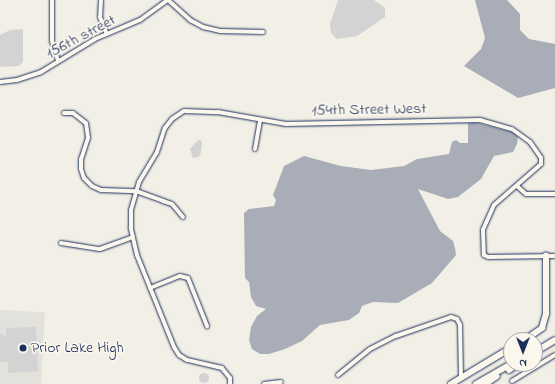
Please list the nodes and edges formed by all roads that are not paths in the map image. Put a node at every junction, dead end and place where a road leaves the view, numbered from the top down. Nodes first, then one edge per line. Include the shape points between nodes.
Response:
1 (52, 0) edge
2 (101, 0) edge
3 (168, 0) edge
4 (264, 32) dead end
5 (107, 34) junction
6 (58, 61) junction
7 (0, 82) edge
8 (64, 113) dead end
9 (260, 120) junction
10 (255, 149) dead end
11 (517, 186) junction
12 (136, 192) junction
13 (555, 194) edge
14 (183, 217) dead end
15 (133, 237) junction
16 (61, 243) dead end
17 (546, 256) junction
18 (555, 256) edge
19 (150, 288) junction
20 (206, 326) dead end
21 (536, 332) edge
22 (555, 340) edge
23 (543, 348) edge
24 (503, 353) edge
25 (555, 356) edge
26 (503, 369) edge
27 (505, 372) edge
28 (338, 375) dead end
29 (461, 378) junction
30 (512, 381) dead end
31 (281, 382) dead end
32 (230, 384) edge
33 (264, 384) edge
34 (451, 384) edge
35 (476, 384) edge
36 (485, 384) edge

1 - 6 street via 52,41
2 - 5 street via 100,17
3 - 4 street via 190,20 203,27 220,31
3 - 5 street, 156th street via 140,20
5 - 6 street, 156th street
6 - 7 street, 156th street via 40,72 17,80
8 - 12 street via 73,113 86,123 88,138 81,159 84,178 101,190
9 - 10 street
9 - 11 street, 154th Street West via 286,124 480,120 521,134 541,158 538,169
9 - 12 street, 154th Street West via 218,112 184,111 172,119 165,128 161,144 145,170
11 - 13 street via 526,194
11 - 17 street via 494,205 488,216 484,254 488,257
12 - 14 street via 172,204
12 - 15 street via 131,210
15 - 16 street via 100,249
15 - 19 street
17 - 18 street
17 - 21 street via 546,314 542,328
19 - 20 street via 180,276 188,278
19 - 32 street via 179,355 194,363 222,368 230,378
22 - 23 main road
24 - 29 street
25 - 30 street
26 - 35 main road
27 - 36 main road
28 - 29 street via 370,349 396,336 444,319 457,319 460,326
29 - 34 street
31 - 33 street

